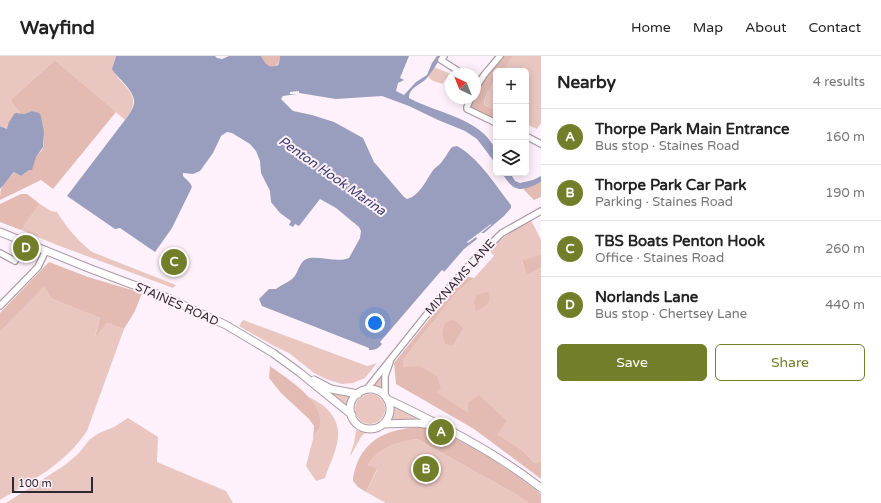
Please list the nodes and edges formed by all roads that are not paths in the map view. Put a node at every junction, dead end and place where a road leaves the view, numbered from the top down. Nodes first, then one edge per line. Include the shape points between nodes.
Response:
1 (444, 56) edge
2 (500, 56) edge
3 (453, 68) edge
4 (481, 77) edge
5 (469, 104) edge
6 (493, 121) edge
7 (529, 138) edge
8 (541, 144) edge
9 (541, 211) edge
10 (0, 232) edge
11 (46, 250) junction
12 (0, 254) edge
13 (15, 261) dead end
14 (0, 306) edge
15 (392, 358) junction
16 (300, 372) junction
17 (366, 390) junction
18 (358, 394) junction
19 (386, 397) junction
20 (352, 415) junction
21 (383, 424) junction
22 (450, 430) junction
23 (541, 488) edge

1 - 3 street via 440,60
2 - 4 street
5 - 6 street via 467,108
7 - 8 street
9 - 15 street, MIXNAMS LANE via 502,233 477,256
10 - 11 main road, STAINES ROAD
11 - 14 street via 38,267
11 - 16 main road, STAINES ROAD via 208,316 273,353
12 - 13 street
15 - 17 street, MIXNAMS LANE
15 - 19 street, MIXNAMS LANE via 385,376
16 - 18 main road, STAINES ROAD via 331,389
16 - 20 main road, STAINES ROAD
17 - 18 main road
17 - 19 main road via 376,390
18 - 20 main road via 351,404
19 - 21 main road via 389,415
19 - 22 main road
20 - 21 main road via 364,428
21 - 22 main road via 418,423
22 - 23 main road via 483,448

